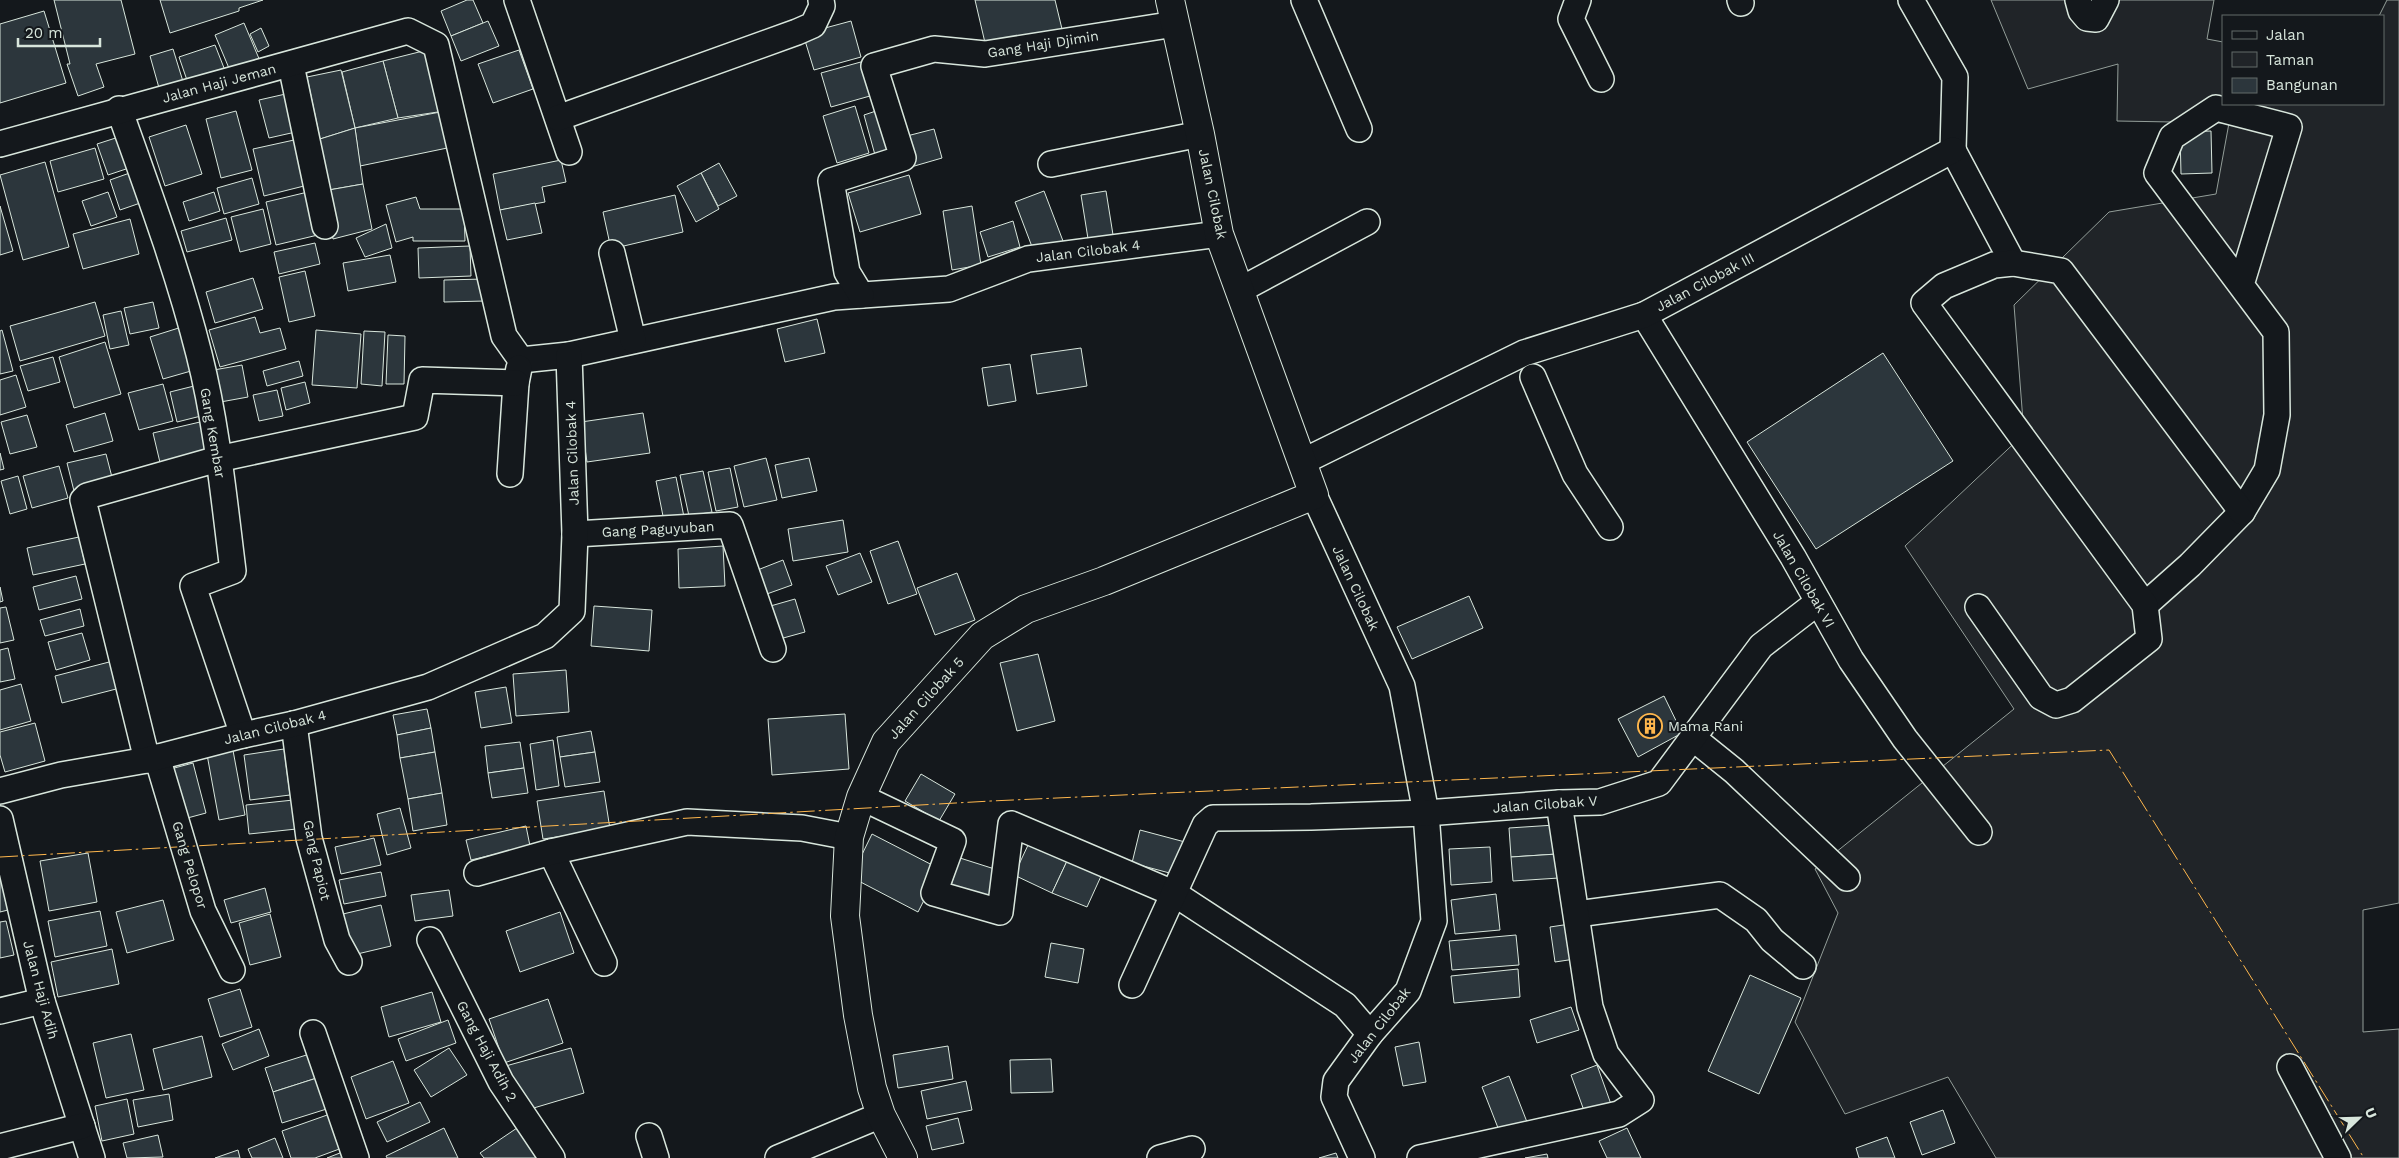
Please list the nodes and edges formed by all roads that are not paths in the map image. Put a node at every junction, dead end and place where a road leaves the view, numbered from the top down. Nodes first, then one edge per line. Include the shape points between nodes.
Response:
1 (518, 0) edge
2 (821, 0) edge
3 (1304, 0) edge
4 (1578, 0) edge
5 (1911, 0) edge
6 (2078, 0) edge
7 (2106, 0) edge
8 (1173, 12) edge
9 (291, 65) junction
10 (1601, 79) dead end
11 (119, 109) junction
12 (558, 118) junction
13 (1359, 129) dead end
14 (1200, 134) junction
15 (0, 144) edge
16 (1953, 150) junction
17 (569, 152) dead end
18 (1051, 164) dead end
19 (1367, 222) dead end
20 (325, 226) dead end
21 (1219, 234) junction
22 (612, 252) dead end
23 (2013, 263) junction
24 (2241, 285) junction
25 (1240, 290) junction
26 (861, 295) junction
27 (1644, 315) junction
28 (633, 340) junction
29 (569, 355) junction
30 (1528, 364) junction
31 (518, 372) junction
32 (218, 459) junction
33 (1302, 462) junction
34 (510, 474) dead end
35 (1314, 495) junction
36 (2242, 512) junction
37 (1610, 527) dead end
38 (575, 534) junction
39 (1818, 602) junction
40 (2145, 605) junction
41 (1978, 607) dead end
42 (773, 649) dead end
43 (294, 724) junction
44 (243, 735) junction
45 (1693, 738) junction
46 (152, 758) junction
47 (0, 791) edge
48 (861, 797) junction
49 (1559, 802) junction
50 (1426, 813) junction
51 (0, 819) edge
52 (1979, 832) dead end
53 (849, 837) junction
54 (551, 852) junction
55 (1836, 868) dead end
56 (477, 873) dead end
57 (1175, 894) junction
58 (1577, 914) junction
59 (430, 940) dead end
60 (349, 962) dead end
61 (604, 963) dead end
62 (1803, 966) dead end
63 (232, 970) dead end
64 (1132, 985) dead end
65 (42, 1001) junction
66 (0, 1011) edge
67 (314, 1033) dead end
68 (1370, 1034) junction
69 (2290, 1067) dead end
70 (882, 1115) junction
71 (82, 1126) junction
72 (0, 1147) edge
73 (1192, 1149) dead end
74 (92, 1158) edge
75 (356, 1158) edge
76 (552, 1158) edge
77 (778, 1158) edge
78 (903, 1158) edge
79 (1160, 1158) edge
80 (1362, 1158) edge
81 (1420, 1158) edge
82 (2338, 1158) edge

1 - 12 street
2 - 12 street via 822,6 813,25
3 - 13 street
4 - 10 street via 1571,19
5 - 16 street via 1956,77
6 - 7 street via 2087,18 2096,19
8 - 14 street, Jalan Cilobak
8 - 26 street, Gang Haji Djimin via 986,54 934,49 874,66 903,158 831,181 847,272
9 - 11 street, Jalan Haji Jeman
9 - 20 street
9 - 31 street, Jalan Haji Jeman via 408,31 436,45 504,336
11 - 15 street, Jalan Haji Jeman
11 - 32 street, Gang Kembar via 159,220 200,355
12 - 17 street
14 - 18 street
14 - 21 street, Jalan Cilobak
16 - 23 street
16 - 27 street, Jalan Cilobak III
19 - 25 street
21 - 25 street, Jalan Cilobak
21 - 26 street, Jalan Cilobak 4 via 1028,258 948,289
22 - 28 street
23 - 36 street via 2061,271
23 - 40 street via 1994,265 1944,286 1924,303
24 - 24 street via 2157,172 2172,137 2216,108 2289,128
24 - 36 street via 2276,332 2277,415 2267,470
25 - 33 street, Jalan Cilobak
26 - 28 street, Jalan Cilobak 4 via 834,297
27 - 30 street, Jalan Cilobak III
27 - 39 street, Jalan Cilobak VI
28 - 29 street, Jalan Cilobak 4
29 - 31 street
29 - 38 street, Jalan Cilobak 4
30 - 33 street, Jalan Cilobak III
30 - 37 street via 1572,467
31 - 32 street via 422,380 415,417
31 - 34 street
32 - 44 street, Gang Kembar via 233,571 194,586
32 - 46 street, Gang Pelopor via 87,496 83,500
33 - 35 street, Jalan Cilobak
35 - 48 street, Jalan Cilobak 5 via 1104,581 1026,609 982,636 886,742
35 - 50 street, Jalan Cilobak via 1402,686
36 - 40 street
38 - 42 street, Gang Paguyuban via 730,525
38 - 43 street, Jalan Cilobak 4 via 572,611 545,636 428,687
39 - 45 street, Jalan Cilobak V via 1761,646
39 - 52 street, Jalan Cilobak VI via 1851,660 1925,764
40 - 41 street via 2150,638 2072,700 2056,705 2041,697
43 - 44 street, Jalan Cilobak 4
43 - 60 street, Gang Papiot via 309,838 337,940
44 - 46 street, Jalan Cilobak 4
45 - 49 street, Jalan Cilobak V via 1659,783 1600,802
45 - 55 street via 1734,771
46 - 47 street, Jalan Cilobak 4 via 61,775
46 - 63 street, Gang Pelopor via 203,911
48 - 53 street, Jalan Cilobak 5
48 - 57 street via 952,842 934,893 1000,912 1011,824
49 - 50 street, Jalan Cilobak V
49 - 58 street
50 - 57 street, Jalan Cilobak V via 1213,818 1205,825
50 - 68 street, Jalan Cilobak via 1434,921 1408,991
51 - 65 street, Jalan Haji Adih
53 - 54 street via 802,828 687,822
53 - 70 street, Jalan Cilobak 5 via 846,916 858,1015 872,1088
54 - 56 street
54 - 61 street
57 - 64 street, Jalan Cilobak V
57 - 68 street via 1345,1005
58 - 62 street via 1720,894
58 - 81 street via 1590,1007 1606,1054 1641,1100 1619,1114
59 - 76 street, Gang Haji Adih 2 via 501,1082
65 - 66 street
65 - 71 street, Jalan Haji Adih
67 - 75 street
68 - 80 street, Jalan Cilobak via 1336,1081 1334,1097
69 - 82 street
70 - 77 street
70 - 78 street, Jalan Cilobak 5
71 - 72 street
71 - 74 street, Jalan Haji Adih
73 - 79 street

